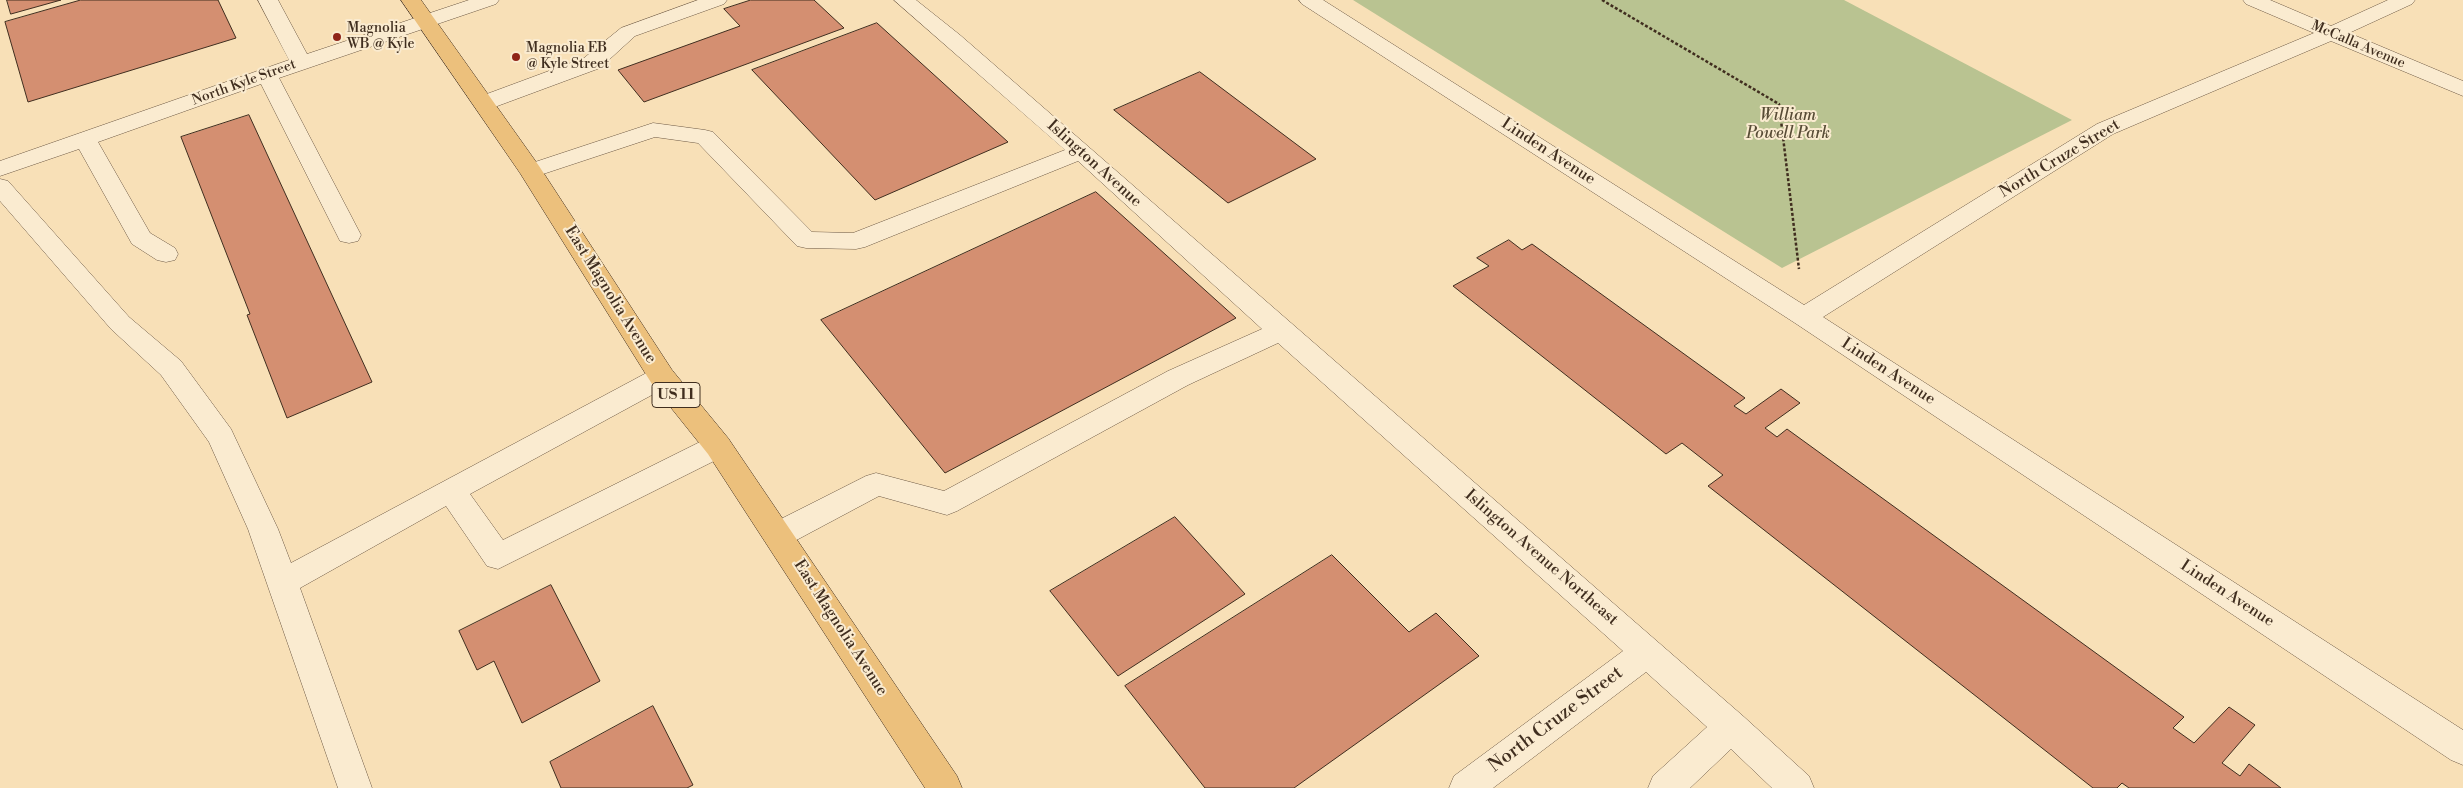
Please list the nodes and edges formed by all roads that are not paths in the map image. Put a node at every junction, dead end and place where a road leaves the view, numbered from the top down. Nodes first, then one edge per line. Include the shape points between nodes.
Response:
1 (268, 0) edge
2 (489, 0) edge
3 (717, 0) edge
4 (904, 0) edge
5 (1310, 0) edge
6 (2254, 0) edge
7 (2405, 0) edge
8 (418, 10) edge
9 (2332, 33) junction
10 (301, 63) junction
11 (267, 75) junction
12 (2463, 89) edge
13 (484, 103) junction
14 (85, 139) junction
15 (1081, 152) junction
16 (0, 168) edge
17 (531, 171) junction
18 (0, 186) edge
19 (349, 236) dead end
20 (166, 254) dead end
21 (1804, 317) junction
22 (1281, 331) junction
23 (662, 377) junction
24 (718, 446) junction
25 (451, 490) junction
26 (778, 535) junction
27 (282, 583) junction
28 (1647, 652) junction
29 (1730, 727) junction
30 (2463, 749) edge
31 (355, 788) edge
32 (945, 788) edge
33 (1466, 788) edge
34 (1665, 788) edge
35 (1797, 788) edge

1 - 10 street
2 - 8 street, North Kyle Street
3 - 13 street via 628,32 592,64
4 - 15 street, Islington Avenue
5 - 21 street, Linden Avenue
6 - 9 street, McCalla Avenue
7 - 9 street, North Cruze Street
8 - 10 street, North Kyle Street
8 - 13 main road, East Magnolia Avenue / US 11
9 - 12 street, McCalla Avenue
9 - 21 street, North Cruze Street via 2105,129
10 - 11 street, North Kyle Street
11 - 14 street, North Kyle Street
11 - 19 street
13 - 17 main road, East Magnolia Avenue / US 11
14 - 16 street, North Kyle Street
14 - 20 street via 141,238
15 - 17 street via 856,241 806,240 705,137 653,130
15 - 22 street, Islington Avenue
17 - 23 main road, East Magnolia Avenue / US 11
18 - 27 street via 120,323 171,368 221,437 263,529
21 - 30 street, Linden Avenue
22 - 26 street via 1178,378 946,503 876,484
22 - 28 street, Islington Avenue Northeast
23 - 24 main road, East Magnolia Avenue / US 11
23 - 25 street
24 - 25 street via 498,557
24 - 26 main road, East Magnolia Avenue / US 11
25 - 27 street
26 - 32 main road, East Magnolia Avenue / US 11
27 - 31 street
28 - 29 street, Islington Avenue Northeast
28 - 33 street, North Cruze Street
29 - 34 street
29 - 35 street, Islington Avenue Northeast

